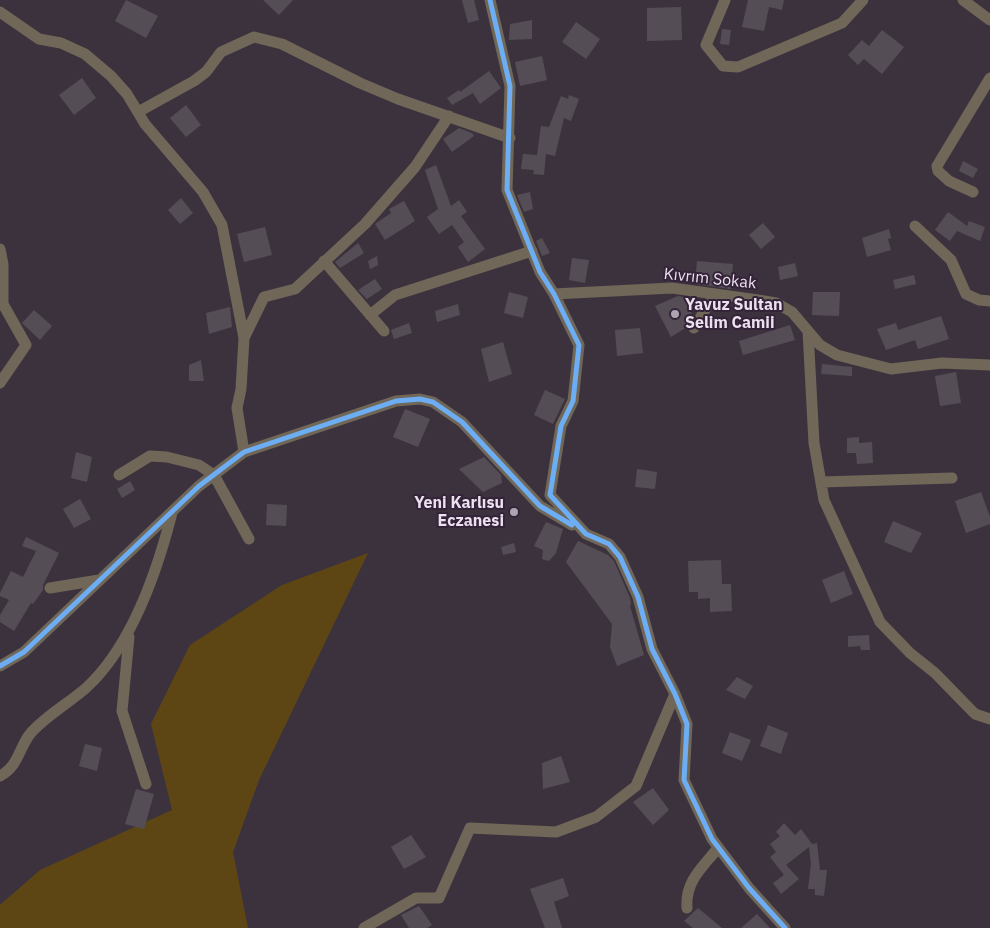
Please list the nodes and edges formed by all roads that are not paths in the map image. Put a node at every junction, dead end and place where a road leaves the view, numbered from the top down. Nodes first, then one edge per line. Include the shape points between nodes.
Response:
1 (490, 0) edge
2 (725, 0) edge
3 (863, 0) edge
4 (963, 0) edge
5 (0, 12) edge
6 (990, 20) edge
7 (990, 78) edge
8 (138, 112) junction
9 (449, 116) junction
10 (510, 138) junction
11 (973, 192) dead end
12 (915, 226) dead end
13 (0, 248) edge
14 (532, 251) junction
15 (324, 261) junction
16 (554, 294) junction
17 (714, 295) junction
18 (990, 300) edge
19 (370, 315) junction
20 (694, 328) dead end
21 (384, 331) dead end
22 (808, 331) junction
23 (244, 338) junction
24 (990, 365) edge
25 (0, 383) edge
26 (244, 452) junction
27 (119, 475) dead end
28 (214, 475) junction
29 (952, 478) dead end
30 (822, 482) junction
31 (172, 513) junction
32 (586, 534) junction
33 (249, 539) dead end
34 (101, 580) junction
35 (50, 588) dead end
36 (131, 625) junction
37 (0, 666) edge
38 (675, 694) junction
39 (990, 719) edge
40 (0, 776) edge
41 (146, 784) dead end
42 (718, 848) junction
43 (687, 908) dead end
44 (364, 928) edge
45 (785, 928) edge

1 - 10 street via 510,86
2 - 3 street via 706,45 723,66 738,68 842,23
4 - 6 street
5 - 8 street via 39,39 85,54 111,76
7 - 11 street via 937,166 949,181
8 - 9 street via 194,81 206,72 221,52 254,37 282,44 360,83
8 - 23 street via 202,192 222,225
9 - 10 street
9 - 15 street via 414,167 365,224
10 - 14 street via 507,190
12 - 18 street via 951,260 966,294 979,300
13 - 25 street via 3,304 26,345
14 - 16 street
14 - 19 street via 395,294
15 - 19 street
15 - 23 street via 295,289 264,297
16 - 17 street, Kıvrım Sokak via 672,288
16 - 32 street via 579,345 573,401 561,426 550,495
17 - 20 street
17 - 22 street, Kıvrım Sokak via 776,303 792,312
19 - 21 street
22 - 24 street, Kıvrım Sokak via 820,345 837,355 891,369 942,363
22 - 30 street via 814,443
23 - 26 street via 237,408
26 - 28 street
26 - 32 street via 396,401 420,399 433,402 462,422 540,506
27 - 28 street via 150,456 198,465
28 - 31 street
28 - 33 street
29 - 30 street
30 - 39 street via 824,500 880,622 975,714
31 - 34 street
31 - 36 street via 160,560
32 - 38 street via 609,544 620,557 638,597 652,649
34 - 35 street
34 - 37 street via 24,652
36 - 40 street via 124,642 107,666 86,688 30,734 15,763
36 - 41 street via 122,711
38 - 42 street via 687,724 684,780
38 - 44 street via 636,786 596,817 556,832 470,828 439,898 416,898
42 - 43 street via 696,874 686,893
42 - 45 street

